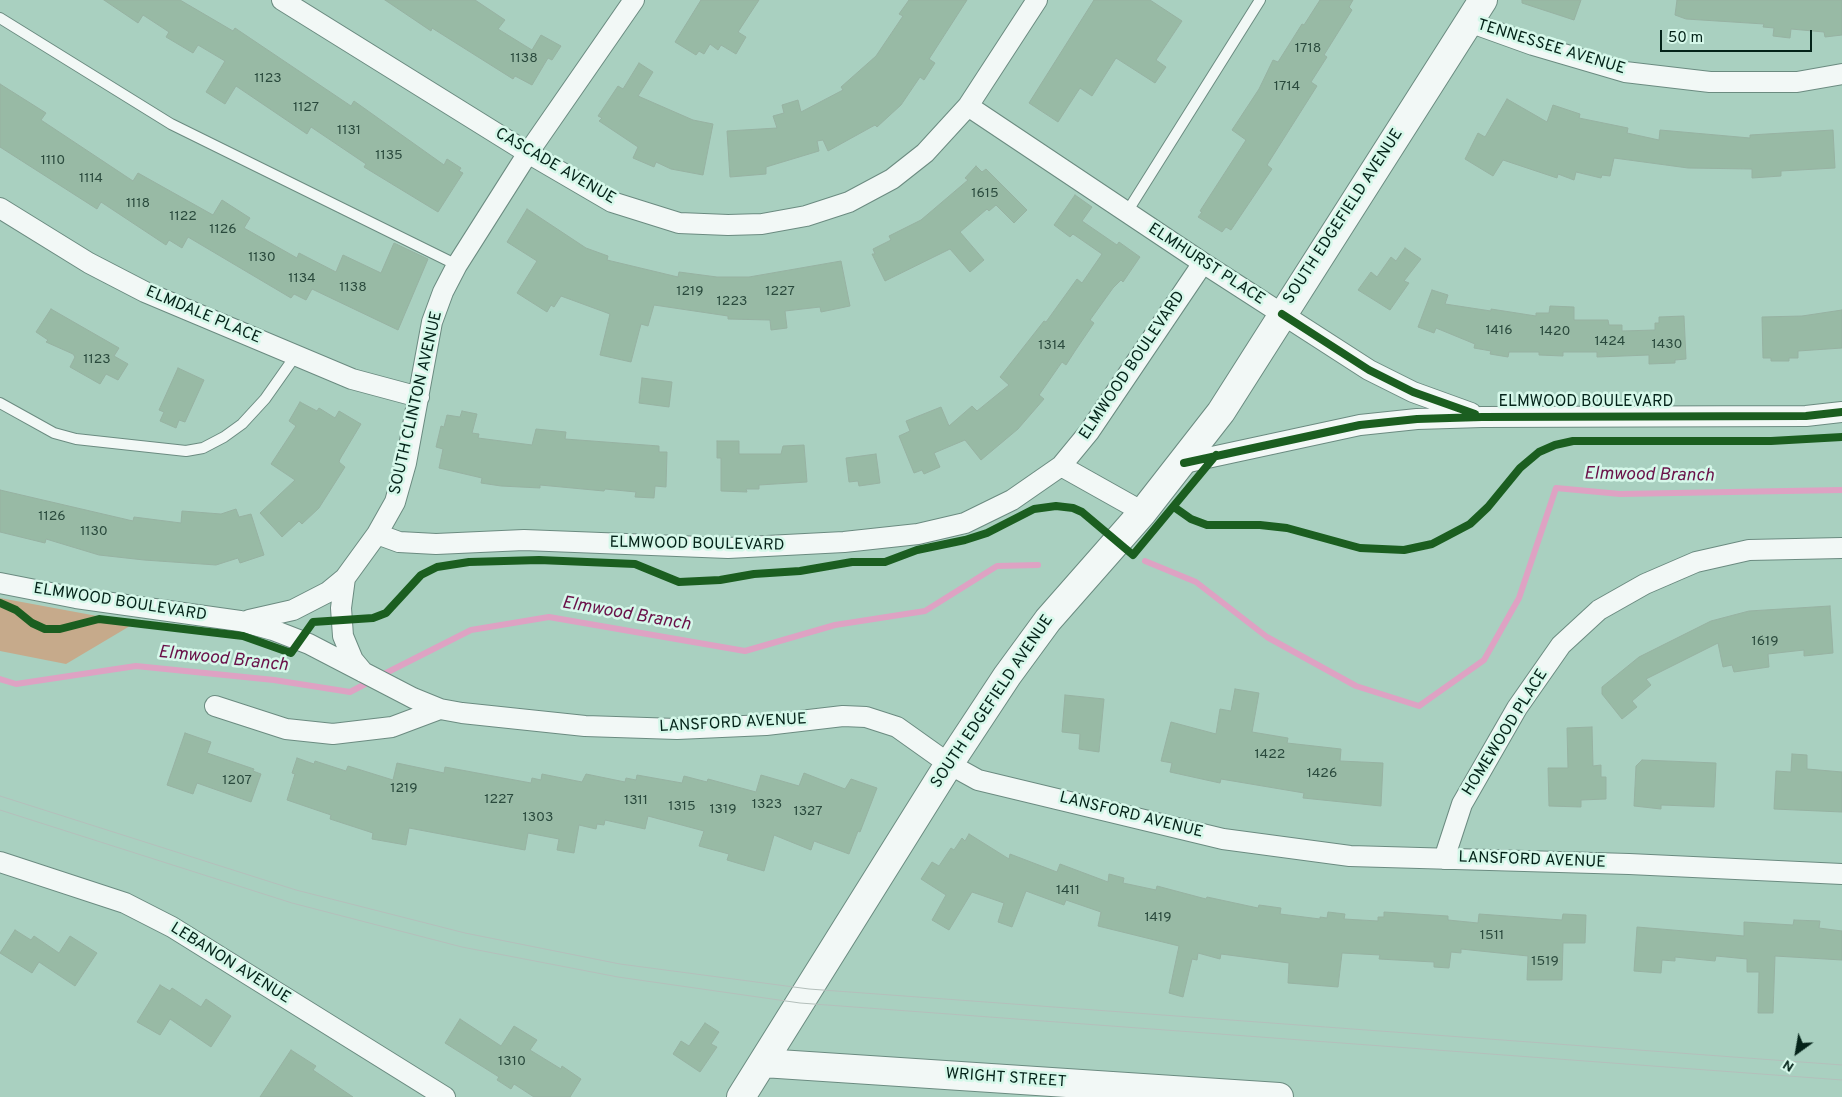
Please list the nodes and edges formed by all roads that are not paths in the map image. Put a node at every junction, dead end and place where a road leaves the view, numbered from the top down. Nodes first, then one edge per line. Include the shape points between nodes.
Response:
1 (282, 0) edge
2 (634, 0) edge
3 (1037, 0) edge
4 (1260, 0) edge
5 (1476, 11) edge
6 (0, 18) edge
7 (1842, 74) edge
8 (968, 106) junction
9 (528, 153) junction
10 (0, 208) edge
11 (1127, 212) junction
12 (1203, 263) junction
13 (457, 265) junction
14 (1282, 314) junction
15 (296, 356) junction
16 (419, 397) junction
17 (0, 402) edge
18 (1842, 412) edge
19 (1482, 417) junction
20 (1184, 463) junction
21 (1061, 466) junction
22 (1143, 512) junction
23 (377, 534) junction
24 (1842, 548) edge
25 (345, 578) junction
26 (0, 583) edge
27 (240, 621) junction
28 (364, 674) junction
29 (215, 706) dead end
30 (440, 709) junction
31 (948, 764) junction
32 (1444, 859) junction
33 (0, 862) edge
34 (1842, 874) edge
35 (763, 1063) junction
36 (445, 1097) edge
37 (741, 1097) edge
38 (1279, 1097) edge

1 - 9 street, CASCADE AVENUE
2 - 9 street, SOUTH CLINTON AVENUE
3 - 8 street, CASCADE AVENUE
4 - 11 lane
5 - 7 street, TENNESSEE AVENUE via 1533,45 1625,72 1710,82 1797,82
5 - 14 street, SOUTH EDGEFIELD AVENUE
6 - 13 lane via 171,124
8 - 9 street, CASCADE AVENUE via 925,153 892,179 849,202 806,216 762,224 679,223 612,202
8 - 11 street, ELMHURST PLACE
9 - 13 street, SOUTH CLINTON AVENUE
10 - 15 street, ELMDALE PLACE via 116,278
11 - 12 street, ELMHURST PLACE
12 - 14 street, ELMHURST PLACE
12 - 21 street, ELMWOOD BOULEVARD via 1089,432
13 - 16 street, SOUTH CLINTON AVENUE via 432,322
14 - 19 street, ELMHURST PLACE via 1369,370 1413,392
14 - 20 street, SOUTH EDGEFIELD AVENUE via 1222,412
15 - 16 street, ELMDALE PLACE via 352,379
15 - 17 lane via 242,424 202,448 186,452 54,434
16 - 23 street, SOUTH CLINTON AVENUE via 395,502
18 - 19 street, ELMWOOD BOULEVARD via 1806,416
19 - 20 street, ELMWOOD BOULEVARD via 1360,425
20 - 22 street, SOUTH EDGEFIELD AVENUE
21 - 22 street
21 - 23 street, ELMWOOD BOULEVARD via 1012,500 965,523 918,534 844,542 728,548 524,540 436,544 399,542
22 - 31 street, SOUTH EDGEFIELD AVENUE via 1048,620
23 - 25 street, SOUTH CLINTON AVENUE
24 - 32 street, HOMEWOOD PLACE via 1749,550 1696,562 1645,584 1599,610 1562,645 1517,708 1462,804
25 - 27 street, ELMWOOD BOULEVARD via 328,592 293,610
25 - 28 street via 341,608 343,636 353,660
26 - 27 street, ELMWOOD BOULEVARD via 76,598
27 - 28 street, ELMWOOD BOULEVARD via 300,640
28 - 30 street, LANSFORD AVENUE
29 - 30 street via 286,729 333,734 392,727
30 - 31 street, LANSFORD AVENUE via 585,726 677,728 766,726 843,716 866,717 897,728
31 - 32 street, LANSFORD AVENUE via 978,780 1223,839 1350,856
31 - 35 street, SOUTH EDGEFIELD AVENUE
32 - 34 street, LANSFORD AVENUE
33 - 36 street, LEBANON AVENUE via 125,903 172,927
35 - 37 street, SOUTH EDGEFIELD AVENUE
35 - 38 street, WRIGHT STREET

